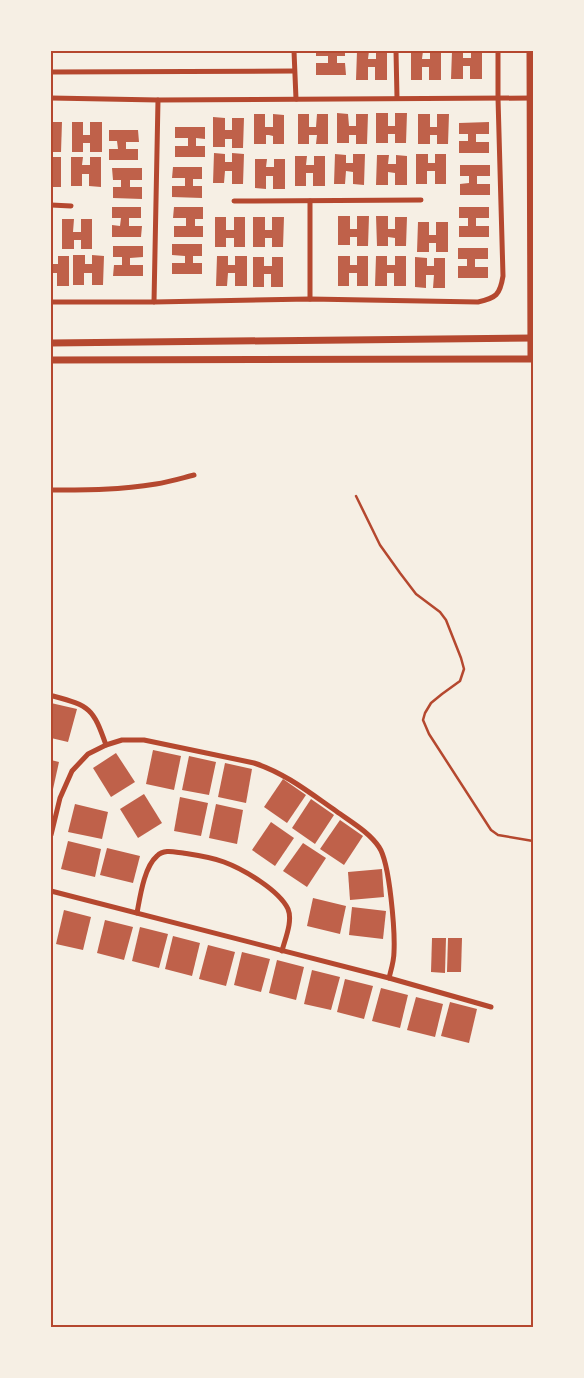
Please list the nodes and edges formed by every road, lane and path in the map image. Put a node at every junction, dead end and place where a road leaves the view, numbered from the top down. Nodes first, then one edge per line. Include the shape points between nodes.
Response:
1 (294, 51) edge
2 (396, 51) edge
3 (498, 51) edge
4 (528, 51) edge
5 (294, 71) junction
6 (51, 72) edge
7 (51, 98) edge
8 (397, 98) junction
9 (498, 98) junction
10 (531, 98) edge
11 (296, 99) junction
12 (158, 100) junction
13 (421, 200) dead end
14 (234, 201) dead end
15 (310, 201) junction
16 (51, 205) edge
17 (71, 206) dead end
18 (310, 300) junction
19 (51, 302) edge
20 (154, 302) junction
21 (532, 338) edge
22 (51, 343) edge
23 (532, 359) edge
24 (51, 360) edge
25 (194, 474) dead end
26 (51, 490) edge
27 (356, 496) dead end
28 (53, 696) dead end
29 (106, 744) junction
30 (51, 835) edge
31 (533, 841) edge
32 (51, 892) edge
33 (137, 913) junction
34 (282, 950) junction
35 (389, 978) junction
36 (491, 1007) dead end

1 - 5 street
2 - 8 street
3 - 9 street
4 - 10 street
5 - 6 street
5 - 11 street
7 - 12 street
8 - 9 street
8 - 11 street
9 - 10 street
9 - 18 street via 503,276 501,288 492,299 478,302
10 - 21 street
11 - 12 street
12 - 20 street
13 - 15 street
14 - 15 street
15 - 18 street
16 - 17 street
18 - 20 street
19 - 20 street
21 - 22 street
21 - 23 street
23 - 24 street
25 - 26 street via 125,488
27 - 31 lane via 380,544 400,573 416,594 446,620 461,658 464,669 460,681 431,703 425,713 423,720 429,734 491,830 498,835
28 - 29 street via 79,703 89,710 98,722
29 - 30 street via 88,754 72,770 60,798
29 - 35 street via 144,740 270,768 369,834 381,849 386,864 394,954
32 - 33 street
33 - 34 street
33 - 34 street via 146,875 158,854 166,851 196,854 224,862 280,897 289,911 289,926
34 - 35 street
35 - 36 street

